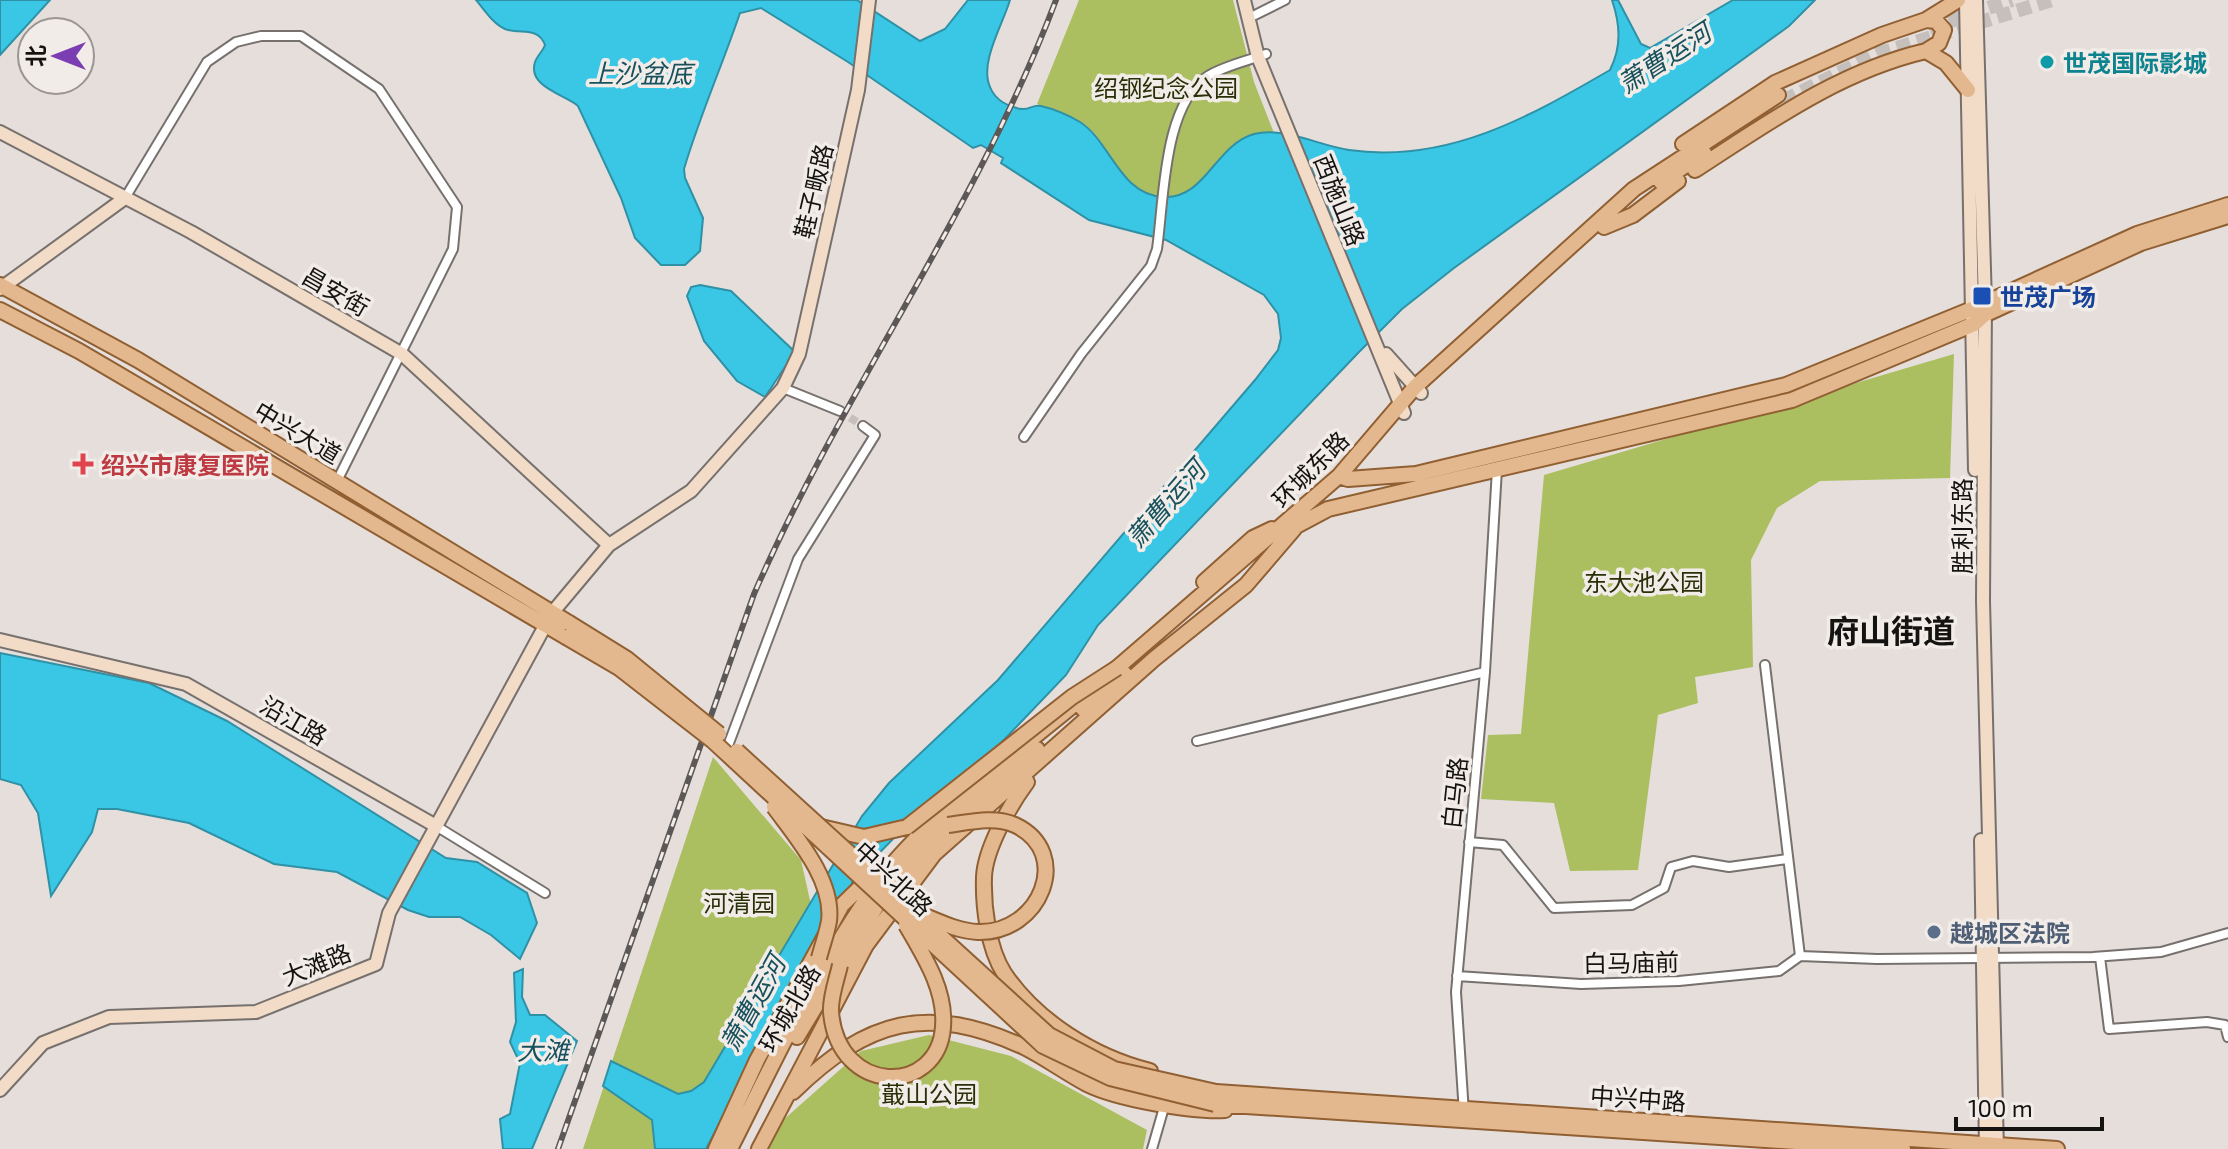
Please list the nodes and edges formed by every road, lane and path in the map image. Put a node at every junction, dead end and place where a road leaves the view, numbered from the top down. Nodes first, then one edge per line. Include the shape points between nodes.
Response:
1 (1244, 0) edge
2 (1251, 0) edge
3 (1285, 0) edge
4 (1958, 0) edge
5 (1966, 0) edge
6 (1976, 0) edge
7 (869, 1) edge
8 (1255, 15) junction
9 (1926, 20) junction
10 (1926, 51) junction
11 (1264, 60) junction
12 (1968, 90) junction
13 (1780, 98) tunnel mouth
14 (0, 132) edge
15 (125, 198) junction
16 (2228, 205) edge
17 (2228, 216) edge
18 (1601, 224) junction
19 (1, 287) edge
20 (0, 310) edge
21 (1979, 313) junction
22 (402, 354) junction
23 (1386, 363) junction
24 (783, 388) junction
25 (1418, 390) junction
26 (1402, 410) junction
27 (840, 411) tunnel mouth
28 (863, 426) dead end
29 (1024, 437) dead end
30 (1497, 469) junction
31 (1344, 478) junction
32 (337, 481) junction
33 (1294, 524) junction
34 (609, 545) junction
35 (1244, 565) junction
36 (549, 619) junction
37 (568, 630) junction
38 (0, 640) edge
39 (1765, 665) dead end
40 (1117, 668) junction
41 (1485, 672) junction
42 (1197, 741) dead end
43 (729, 743) junction
44 (1041, 762) junction
45 (752, 778) junction
46 (948, 825) junction
47 (436, 826) junction
48 (821, 827) junction
49 (1469, 842) junction
50 (1787, 859) junction
51 (881, 887) junction
52 (545, 893) dead end
53 (907, 913) junction
54 (2228, 933) edge
55 (1800, 956) junction
56 (1988, 957) junction
57 (2100, 957) junction
58 (840, 965) junction
59 (1457, 976) junction
60 (810, 1003) junction
61 (2228, 1037) edge
62 (0, 1090) edge
63 (1235, 1093) junction
64 (1216, 1098) junction
65 (784, 1100) junction
66 (1165, 1104) junction
67 (1255, 1107) junction
68 (1464, 1115) junction
69 (1992, 1146) edge
70 (716, 1149) edge
71 (729, 1149) edge
72 (759, 1149) edge
73 (1152, 1149) edge
74 (1903, 1149) edge
75 (2057, 1149) edge

1 - 11 street, 西施山路
2 - 8 street, 西施山路
3 - 8 street
4 - 9 main road
5 - 12 street, 胜利东路
6 - 21 street, 胜利东路
7 - 24 street, 鞋子畈路 via 858,90 799,354
8 - 11 street, 西施山路
9 - 10 main road via 1944,30 1939,43
9 - 18 main road via 1775,83 1622,186 1607,203
10 - 12 main road via 1946,63
10 - 18 main road via 1881,62 1792,107 1633,215
11 - 23 street, 西施山路
11 - 29 street via 1209,75 1190,91 1172,137 1151,266
12 - 21 street, 胜利东路
13 - 18 main road, 环城东路
14 - 15 street, 昌安街
15 - 19 street
15 - 22 street, 昌安街
15 - 22 street via 207,62 236,42 301,36 379,89 457,207 453,249
16 - 21 main road via 2137,234
17 - 21 main road via 2141,243
18 - 25 main road, 环城东路
19 - 32 main road, 中兴大道 via 138,360
20 - 36 main road, 中兴大道
21 - 30 main road via 1792,400
21 - 31 main road via 1786,385 1416,474
21 - 56 street, 胜利东路
22 - 32 street
22 - 34 street, 昌安街
23 - 25 street, 西施山路
23 - 26 street, 西施山路
24 - 27 street
24 - 34 street, 鞋子畈路 via 691,491
25 - 26 main road, 环城东路
26 - 31 main road, 环城东路
28 - 43 street via 875,435 798,559
30 - 33 main road via 1328,509
30 - 41 street, 白马路
31 - 33 main road, 环城东路
32 - 36 main road, 中兴大道
33 - 35 main road, 环城东路
33 - 44 main road via 1246,585 1154,659
33 - 70 main road via 1253,538 1099,674 1036,720 842,905 757,1060
34 - 36 street, 鞋子畈路
35 - 40 main road, 环城东路
35 - 46 main road, 环城东路
36 - 37 main road, 中兴大道
36 - 47 street, 大滩路
37 - 43 main road, 中兴北路, bridge via 627,659
37 - 45 main road, 中兴北路, bridge via 713,741
38 - 47 street, 沿江路 via 186,684
39 - 50 street
40 - 48 main road, bridge via 1072,697 907,827 864,837
40 - 51 main road, 环城东路, bridge via 925,830
41 - 42 street
41 - 49 street, 白马路
43 - 48 main road, 中兴北路, bridge
44 - 63 main road via 1008,808 984,874 986,919 1003,971 1035,1009 1077,1041 1140,1069
44 - 65 main road via 934,854 866,945
45 - 53 main road, 中兴北路, bridge
45 - 71 main road, bridge via 806,851 825,892 829,918 819,958
46 - 51 main road, 环城东路
46 - 53 main road, bridge via 992,820 1015,825 1034,839 1045,866 1043,892 1027,916 1000,929 955,929
47 - 52 street, 沿江路
47 - 62 street, 大滩路 via 389,913 376,964 256,1012 109,1017 43,1043
48 - 53 main road, 中兴北路, bridge
49 - 50 street via 1503,845 1554,908 1632,905 1664,888 1671,867 1693,861 1729,867
49 - 59 street, 白马路
50 - 55 street
51 - 58 main road, 环城北路
51 - 60 main road, 环城北路
53 - 58 main road, bridge via 941,998 943,1028 923,1065 889,1078 858,1067 841,1048 831,1008
53 - 64 main road, 中兴北路, bridge via 1043,1046 1110,1078
54 - 57 street via 2161,952
55 - 56 street
55 - 59 street, 白马庙前 via 1779,971 1679,981 1581,984
56 - 57 street
56 - 69 street, 胜利东路
57 - 61 street via 2109,1029 2207,1022 2225,1025
58 - 60 main road, 环城北路
59 - 68 street, 白马路
60 - 71 main road, 环城北路
63 - 64 main road, 中兴中路
63 - 68 main road, 中兴中路
64 - 67 main road, 中兴中路
65 - 66 main road via 854,1041 909,1022 965,1024 1025,1048 1090,1086
65 - 72 main road
66 - 67 main road via 1202,1111
66 - 73 street
67 - 68 main road, 中兴中路
68 - 69 main road, 中兴中路
68 - 74 main road, 中兴中路
69 - 75 main road, 中兴中路

